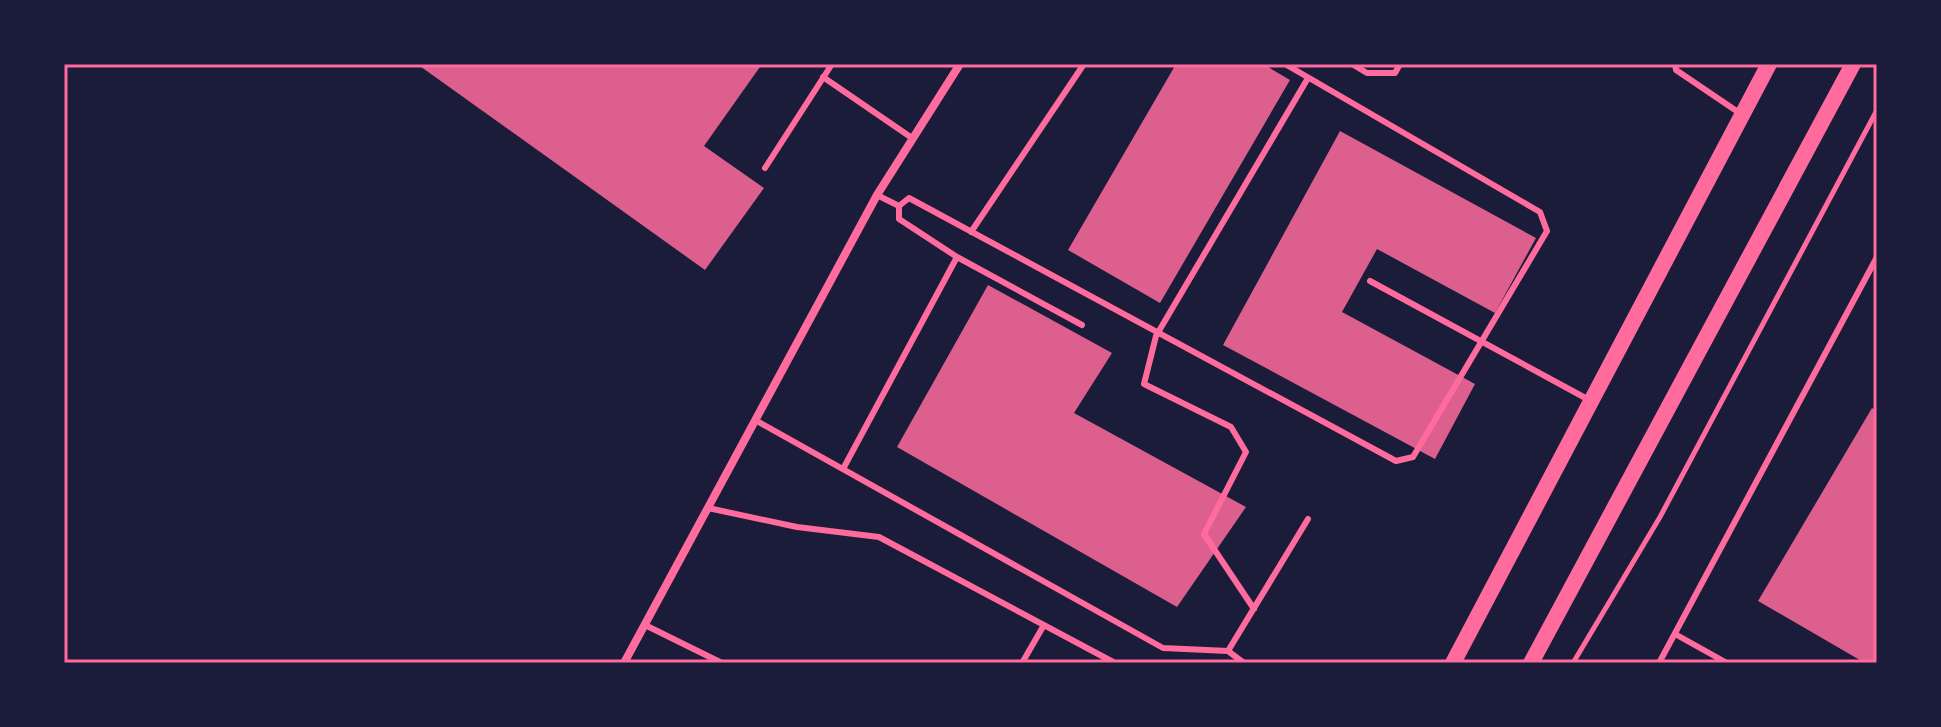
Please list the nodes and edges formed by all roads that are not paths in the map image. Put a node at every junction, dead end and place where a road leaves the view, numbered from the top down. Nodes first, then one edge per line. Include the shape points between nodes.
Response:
1 (832, 64) edge
2 (960, 64) edge
3 (1084, 64) edge
4 (1285, 64) edge
5 (1352, 64) edge
6 (1400, 64) edge
7 (1675, 64) edge
8 (1769, 64) edge
9 (1853, 64) edge
10 (823, 77) junction
11 (1308, 78) junction
12 (1742, 115) junction
13 (912, 138) junction
14 (765, 168) dead end
15 (877, 195) junction
16 (899, 206) junction
17 (971, 232) junction
18 (957, 257) junction
19 (1877, 257) edge
20 (1370, 281) dead end
21 (1082, 325) dead end
22 (1159, 331) junction
23 (1482, 342) junction
24 (1591, 401) junction
25 (755, 420) junction
26 (843, 469) junction
27 (708, 508) junction
28 (1308, 519) dead end
29 (1254, 609) junction
30 (645, 625) junction
31 (1044, 625) junction
32 (1675, 634) junction
33 (1228, 651) junction
34 (624, 663) edge
35 (722, 663) edge
36 (1022, 663) edge
37 (1115, 663) edge
38 (1244, 663) edge
39 (1453, 663) edge
40 (1531, 663) edge
41 (1659, 663) edge
42 (1727, 663) edge

1 - 10 lane
2 - 13 street
3 - 17 lane
4 - 11 lane
5 - 6 lane via 1367,73 1395,73
7 - 12 lane via 1676,70
8 - 12 main road
9 - 40 main road
10 - 13 lane
10 - 14 lane
11 - 22 lane
11 - 23 lane via 1540,212 1547,231
12 - 24 main road
13 - 15 street
15 - 16 lane
15 - 25 street
16 - 17 lane via 909,198
16 - 18 lane via 899,219
17 - 22 lane
18 - 21 lane
18 - 26 lane
19 - 32 lane
20 - 23 lane
22 - 23 lane via 1396,461 1413,457
22 - 29 lane via 1144,384 1231,427 1246,452 1204,534
23 - 24 lane
24 - 39 main road
25 - 26 lane
25 - 27 street
26 - 33 lane via 1163,648
27 - 30 street
27 - 31 lane via 879,537
28 - 29 lane
29 - 33 lane
30 - 34 street
30 - 35 lane
31 - 36 lane
31 - 37 lane
32 - 41 lane
32 - 42 lane
33 - 38 lane

